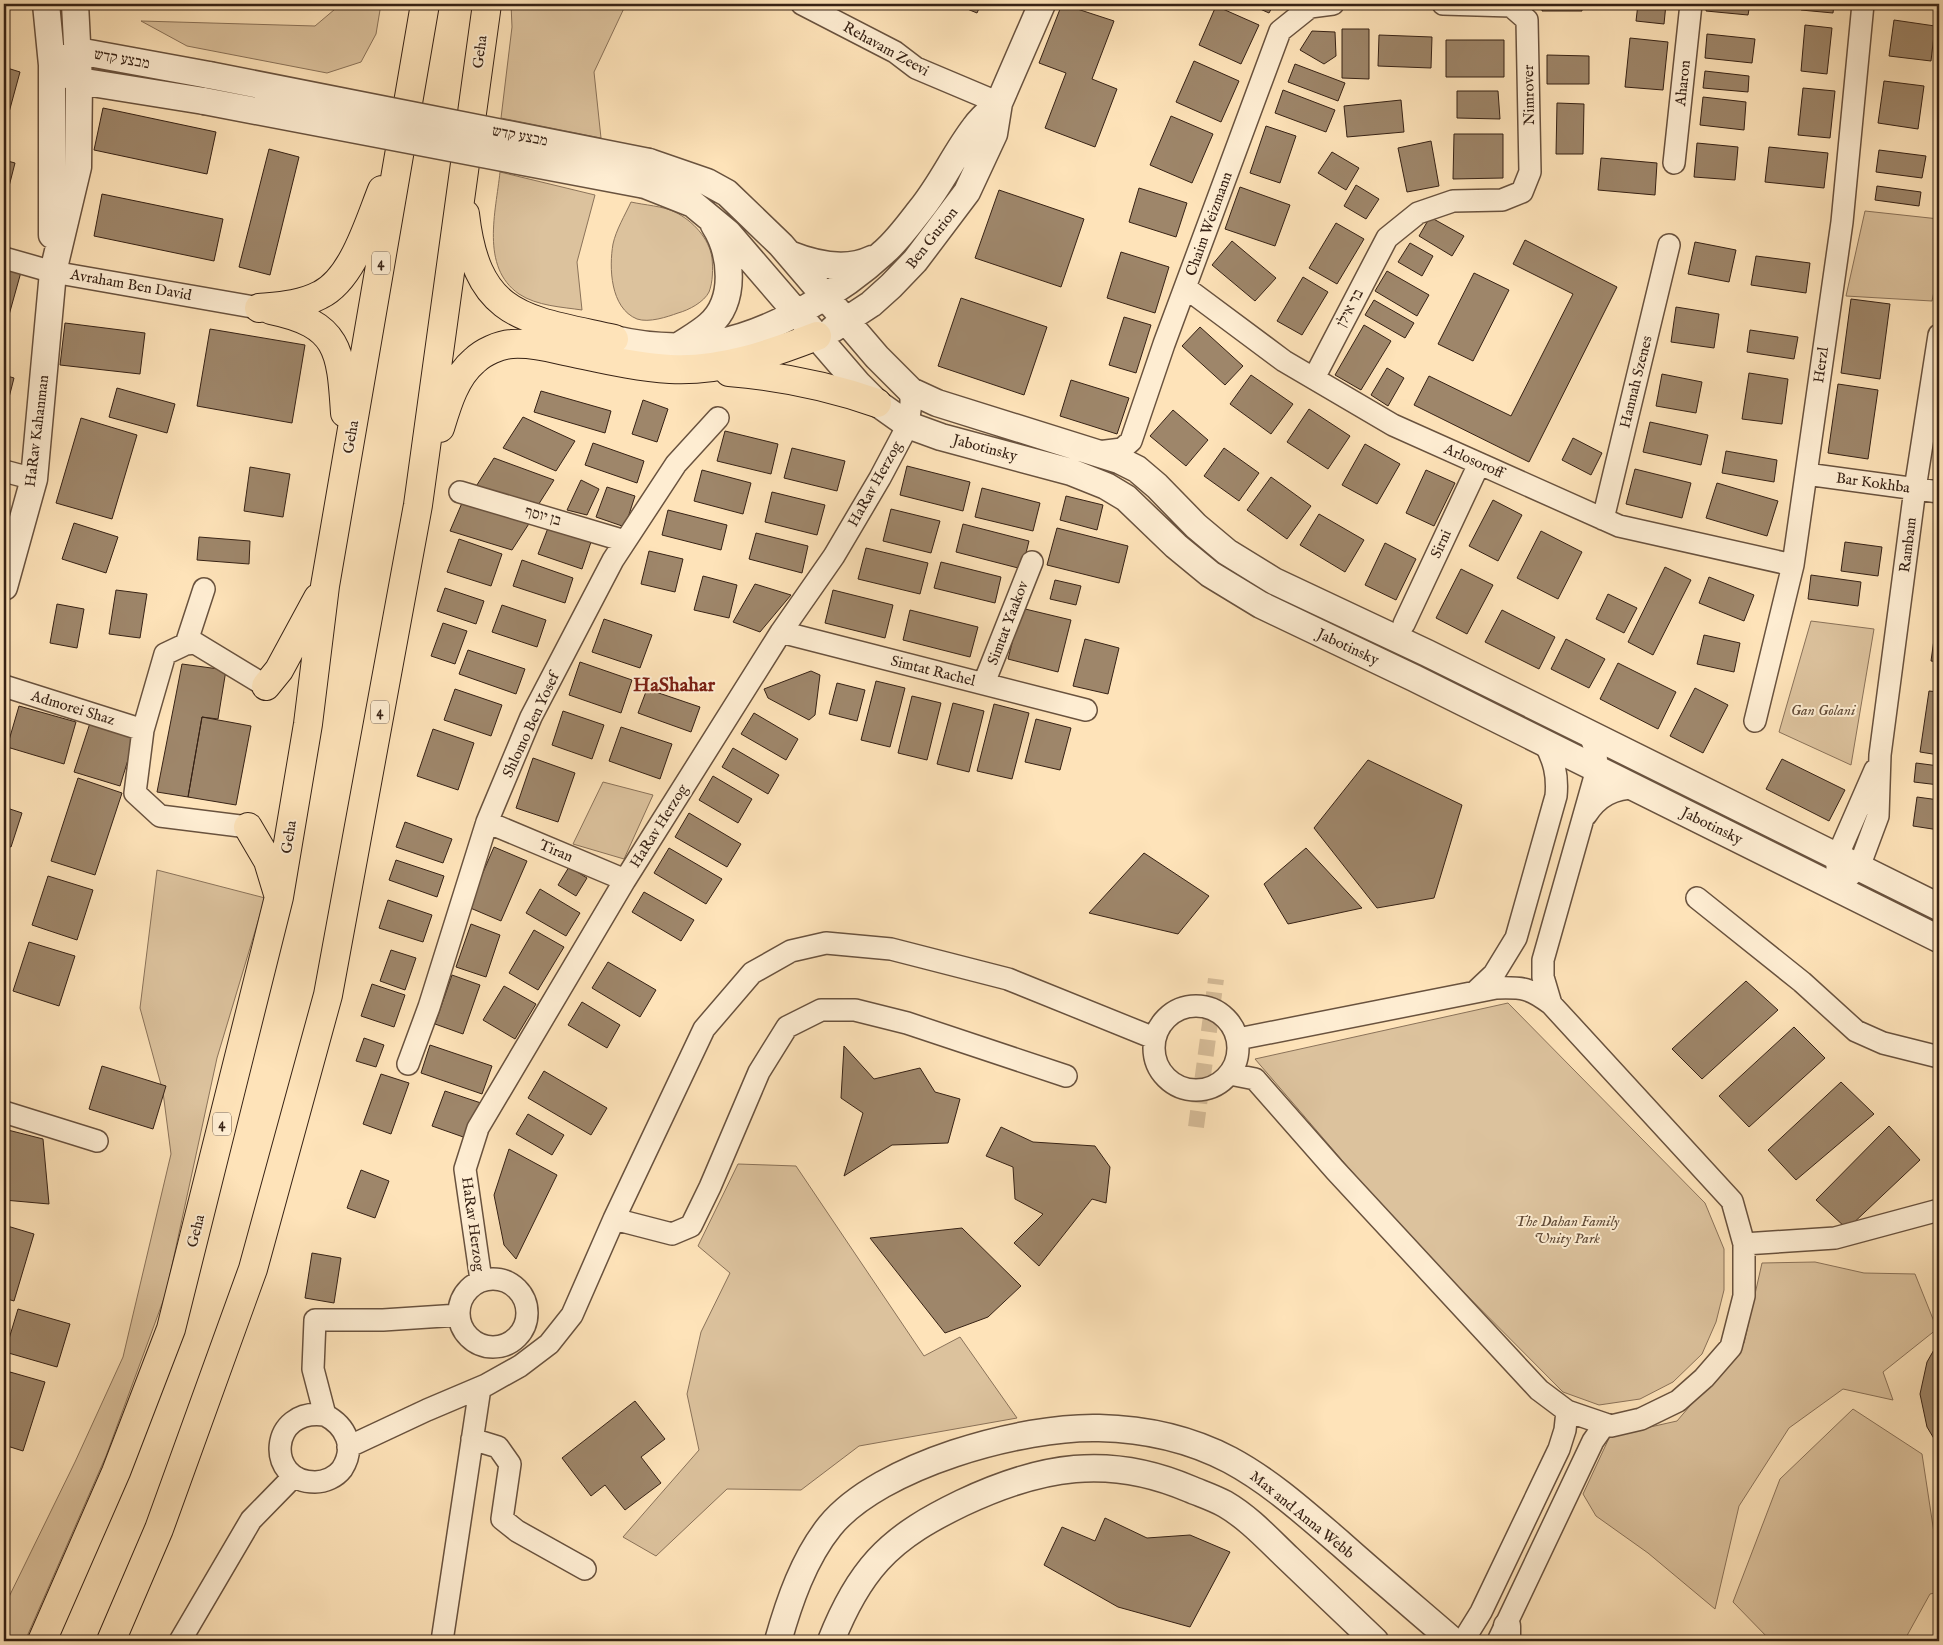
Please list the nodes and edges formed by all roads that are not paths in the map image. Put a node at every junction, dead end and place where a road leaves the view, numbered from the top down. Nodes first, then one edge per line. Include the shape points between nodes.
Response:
1 (46, 4) edge
2 (75, 4) edge
3 (425, 4) edge
4 (487, 4) edge
5 (802, 4) edge
6 (1042, 4) edge
7 (1333, 4) edge
8 (1443, 4) edge
9 (1691, 4) edge
10 (1863, 4) edge
11 (1511, 5) edge
12 (78, 51) junction
13 (52, 65) junction
14 (79, 81) junction
15 (999, 103) junction
16 (401, 145) junction
17 (1674, 162) dead end
18 (647, 174) junction
19 (462, 179) junction
20 (709, 216) junction
21 (1387, 238) joint
22 (1670, 245) dead end
23 (886, 251) junction
24 (786, 253) junction
25 (4, 258) edge
26 (53, 272) junction
27 (1186, 288) junction
28 (826, 296) junction
29 (871, 304) junction
30 (260, 308) junction
31 (796, 314) junction
32 (847, 321) junction
33 (1939, 335) edge
34 (817, 336) junction
35 (614, 339) joint
36 (876, 357) junction
37 (682, 358) junction
38 (1314, 378) junction
39 (911, 391) junction
40 (877, 403) junction
41 (718, 418) dead end
42 (908, 424) junction
43 (1098, 452) junction
44 (1479, 464) junction
45 (4, 471) edge
46 (1806, 474) junction
47 (34, 479) junction
48 (343, 486) junction
49 (1915, 489) junction
50 (460, 492) dead end
51 (1939, 492) edge
52 (418, 506) junction
53 (1603, 519) junction
54 (626, 541) junction
55 (1032, 562) dead end
56 (1792, 565) junction
57 (325, 586) junction
58 (4, 587) edge
59 (204, 589) dead end
60 (1404, 624) dead end
61 (781, 632) junction
62 (186, 644) junction
63 (984, 684) junction
64 (4, 686) edge
65 (266, 686) joint
66 (1086, 710) dead end
67 (1755, 721) dead end
68 (143, 730) junction
69 (1590, 735) junction
70 (1544, 742) junction
71 (1597, 769) junction
72 (1636, 788) junction
73 (487, 822) junction
74 (1582, 822) junction
75 (248, 827) joint
76 (1848, 862) junction
77 (625, 880) junction
78 (1837, 888) junction
79 (279, 896) junction
80 (1697, 898) dead end
81 (1939, 907) edge
82 (1939, 939) edge
83 (1475, 992) junction
84 (1552, 1004) junction
85 (1154, 1038) junction
86 (1238, 1039) junction
87 (1939, 1057) edge
88 (408, 1064) dead end
89 (1230, 1074) junction
90 (1066, 1076) dead end
91 (4, 1112) edge
92 (96, 1141) dead end
93 (1939, 1210) edge
94 (614, 1219) junction
95 (1744, 1244) junction
96 (481, 1280) junction
97 (459, 1315) junction
98 (480, 1388) junction
99 (1567, 1411) junction
100 (325, 1415) junction
101 (1605, 1424) junction
102 (472, 1439) junction
103 (348, 1447) junction
104 (294, 1476) junction
105 (585, 1569) dead end
106 (1504, 1636) edge
107 (42, 1641) edge
108 (111, 1641) edge
109 (180, 1641) edge
110 (442, 1641) edge
111 (778, 1641) edge
112 (831, 1641) edge
113 (1375, 1641) edge
114 (1454, 1641) edge
115 (1462, 1641) edge

1 - 13 street, HaRav Kahanman
2 - 12 street, HaRav Kahanman
3 - 16 highway, Geha / 4
4 - 19 highway, Geha / 4
5 - 15 street, Rehavam Zeevi via 894,52 916,68
6 - 15 street, Ben Gurion
7 - 27 street, Chaim Weizmann via 1310,7 1280,31
8 - 11 street
9 - 17 street, Aharon
10 - 46 street, Herzl via 1842,222
11 - 21 street, Nimrover via 1527,20 1530,172 1522,192 1502,200 1453,201 1418,213
12 - 13 street, מבצע קדש
12 - 14 street, HaRav Kahanman
12 - 18 street, מבצע קדש, bridge via 209,75
13 - 14 street, מבצע קדש
13 - 26 street, HaRav Kahanman
14 - 18 street, מבצע קדש, bridge
14 - 26 street, HaRav Kahanman via 78,166
15 - 23 street, Ben Gurion via 975,125 922,208
15 - 29 street, Ben Gurion via 994,134 967,192 915,261
16 - 30 highway via 357,251 344,272 322,295 303,302
16 - 48 highway, Geha / 4
18 - 20 street, מבצע קדש
18 - 24 street, מבצע קדש via 700,179 727,193
19 - 35 highway via 473,258 493,296 532,320
19 - 52 highway, Geha / 4
20 - 31 street, מבצע קדש via 744,248
20 - 37 street via 727,251 730,272 727,292 720,310
21 - 38 street, בר אילן
22 - 53 street, Hannah Szenes
23 - 24 street via 868,260 842,265 825,265
23 - 28 street, Ben Gurion
24 - 28 street, מבצע קדש
25 - 26 street, Avraham Ben David
26 - 30 street, Avraham Ben David
26 - 47 street, HaRav Kahanman
27 - 38 street, Arlosoroff via 1284,361
27 - 43 street, Chaim Weizmann via 1131,441 1122,449
28 - 31 street, Ben Gurion
28 - 32 street, Jabotinsky
29 - 32 street, Ben Gurion
29 - 36 street
30 - 48 highway via 304,319 322,329 334,343 346,431
31 - 34 street, Jabotinsky
31 - 37 street, Ben Gurion
32 - 34 street, Ben Gurion
32 - 36 street, Jabotinsky
33 - 49 street, Rambam
34 - 37 highway via 745,361 707,368
34 - 40 street, Jabotinsky
35 - 37 street, Ben Gurion
36 - 39 street, Jabotinsky
37 - 40 highway via 847,392
37 - 52 highway via 636,365 532,344 510,344 489,351 473,361 448,402
38 - 44 street, Arlosoroff via 1393,426
39 - 42 street, HaRav Herzog
39 - 43 street, Jabotinsky via 937,403
40 - 42 street, Jabotinsky
41 - 54 street, Shlomo Ben Yosef via 676,464
42 - 61 street, HaRav Herzog via 834,556
42 - 70 street, Jabotinsky via 941,437 1071,472 1106,486 1126,498 1151,524 1210,574 1261,605
43 - 69 street, Jabotinsky via 1137,469 1196,526 1228,552 1274,581
44 - 53 street, Arlosoroff
44 - 60 street, Sirni
45 - 47 street
46 - 49 street, Bar Kokhba
46 - 56 street, Herzl
47 - 58 street, HaRav Kahanman
48 - 57 highway, Geha / 4
49 - 51 street, Bar Kokhba
49 - 76 street, Rambam via 1880,756 1878,816
50 - 54 street, בן יוסף
52 - 108 highway, Geha / 4 via 328,994 253,1269 159,1528
53 - 56 street, Arlosoroff via 1618,526
54 - 73 street, Shlomo Ben Yosef via 603,578 531,717
55 - 63 street, Simtat Yaakov
56 - 67 street, Herzl
57 - 65 highway via 279,670
57 - 79 highway, Geha / 4 via 308,724
59 - 62 street
61 - 63 street, Simtat Rachel
61 - 77 street, HaRav Herzog
62 - 65 street via 195,643
62 - 68 street via 166,654
63 - 66 street, Simtat Rachel
64 - 68 street, Admorei Shaz
68 - 75 street via 135,793 160,816
69 - 71 street
69 - 76 street, Jabotinsky
70 - 71 street, Jabotinsky
70 - 83 street via 1556,769 1556,796 1516,938 1494,974
71 - 72 street, Jabotinsky
71 - 74 street
72 - 74 street via 1607,794 1591,808
72 - 78 street, Jabotinsky
73 - 77 street, Tiran
73 - 88 street, Shlomo Ben Yosef
74 - 84 street via 1543,960 1543,977
75 - 79 highway via 268,861
76 - 78 street, Rambam
76 - 81 street, Jabotinsky
77 - 96 street, HaRav Herzog via 478,1128 465,1168
78 - 82 street, Jabotinsky
79 - 107 highway, Geha / 4 via 171,1330 116,1472
80 - 87 street via 1802,982 1856,1032 1883,1043
83 - 84 street via 1516,987 1534,991
83 - 86 street
84 - 95 street via 1732,1201
85 - 86 street via 1158,1027 1174,1011 1197,1005 1219,1011 1228,1019
85 - 89 street via 1153,1052 1158,1066 1166,1078 1178,1086 1206,1089 1219,1084
85 - 94 street via 1008,979 891,949 826,943 791,951 752,972 704,1029
86 - 89 street via 1239,1051
89 - 99 street via 1255,1079 1538,1390
90 - 94 street via 908,1023 855,1010 821,1010 787,1027 759,1072 691,1226 672,1234
91 - 92 street
93 - 95 street via 1835,1238
94 - 98 street via 572,1315 549,1344 520,1366
95 - 101 street via 1744,1296 1731,1347 1678,1401 1641,1419 1611,1426
96 - 97 street via 464,1294
96 - 97 street via 504,1280 522,1293 528,1315 519,1336 499,1347 488,1347 467,1335
97 - 100 street via 315,1320 313,1369
98 - 102 street
98 - 103 street
99 - 101 street
99 - 115 street via 1559,1449 1481,1612
100 - 103 street via 343,1429
100 - 104 street via 302,1416 285,1429 280,1450 282,1461
101 - 106 street via 1594,1441
102 - 105 street via 498,1447 510,1464 502,1519 517,1531
102 - 110 street
103 - 104 street via 346,1462 331,1478 309,1482
104 - 109 street via 251,1520
111 - 114 street, Max and Anna Webb via 793,1595 820,1541 856,1502 912,1469 978,1447 1033,1434 1096,1428 1159,1435 1196,1444 1257,1476
112 - 113 street via 862,1581 911,1530 994,1488 1079,1468 1112,1468 1141,1473 1176,1483 1224,1504 1250,1522

